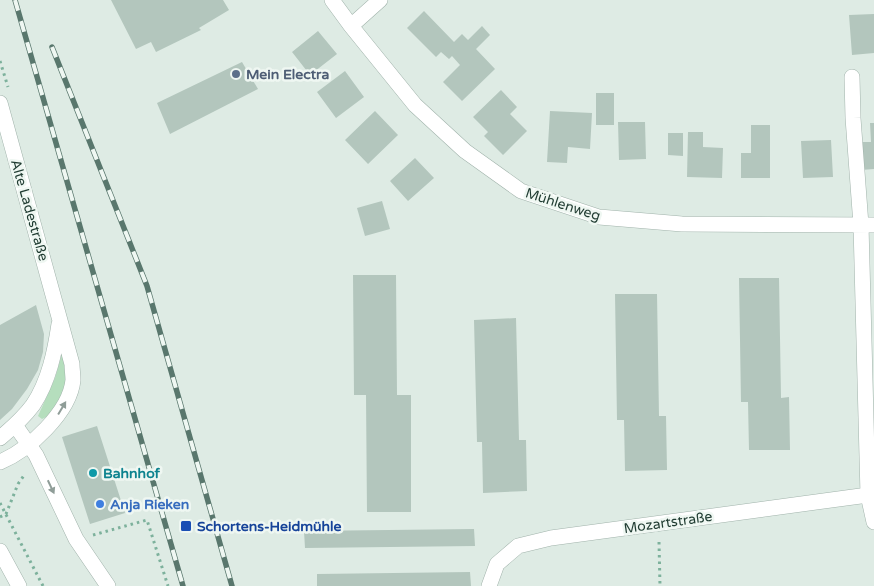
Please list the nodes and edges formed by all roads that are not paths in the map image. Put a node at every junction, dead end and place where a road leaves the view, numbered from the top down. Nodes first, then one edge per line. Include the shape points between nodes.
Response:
1 (332, 0) edge
2 (380, 0) edge
3 (351, 26) junction
4 (852, 76) dead end
5 (0, 103) edge
6 (868, 225) edge
7 (59, 317) junction
8 (15, 425) junction
9 (0, 438) edge
10 (29, 444) junction
11 (0, 462) edge
12 (868, 495) junction
13 (874, 522) edge
14 (0, 551) edge
15 (19, 586) edge
16 (108, 586) edge
17 (489, 586) edge

1 - 3 street, Mühlenweg
2 - 3 street
3 - 6 street, Mühlenweg via 415,105 465,151 521,192 599,217 682,224
4 - 6 street via 853,118
5 - 7 street, Alte Ladestraße
6 - 12 street
7 - 8 street, Alte Ladestraße via 52,362 44,384 33,404
10 -> 7 street, Alte Ladestraße via 56,418 73,381 72,364
8 - 9 street, Alte Ladestraße
8 - 10 street
10 - 11 street, Alte Ladestraße
10 -> 16 street via 76,539
12 - 13 street
12 - 17 street, Mozartstraße via 551,538 518,546 497,564
14 - 15 street

